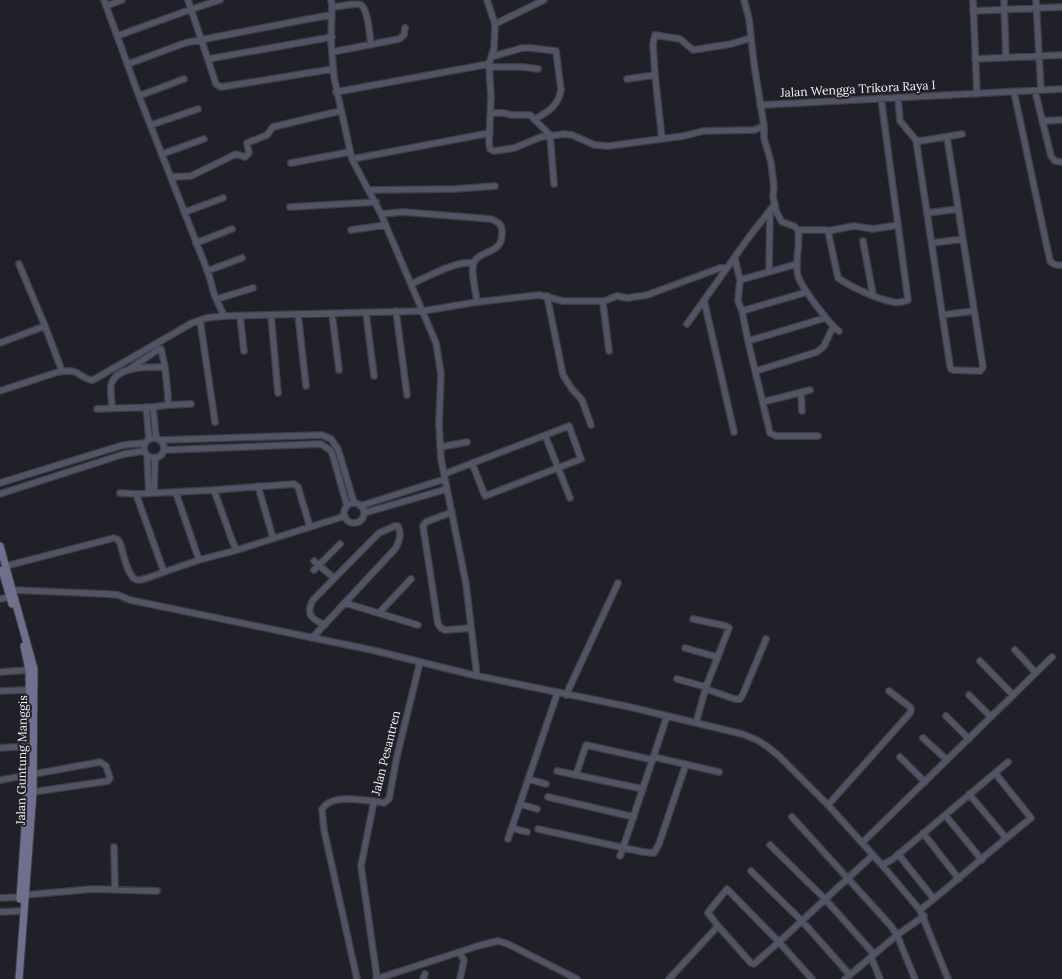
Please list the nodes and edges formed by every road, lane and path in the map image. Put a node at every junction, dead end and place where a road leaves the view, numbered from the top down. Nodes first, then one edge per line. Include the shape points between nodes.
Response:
1 (122, 0) edge
2 (188, 0) edge
3 (220, 0) edge
4 (331, 0) edge
5 (487, 0) edge
6 (544, 0) edge
7 (744, 0) edge
8 (973, 0) edge
9 (1004, 0) edge
10 (1036, 0) edge
11 (105, 3) edge
12 (1062, 7) edge
13 (332, 8) junction
14 (1037, 8) junction
15 (192, 9) junction
16 (1004, 10) junction
17 (973, 11) junction
18 (331, 15) junction
19 (495, 24) junction
20 (405, 28) dead end
21 (117, 36) junction
22 (332, 37) junction
23 (752, 38) junction
24 (202, 39) junction
25 (371, 45) junction
26 (332, 52) junction
27 (1062, 55) edge
28 (491, 57) junction
29 (1039, 57) junction
30 (1006, 58) junction
31 (208, 59) junction
32 (975, 59) junction
33 (128, 64) junction
34 (489, 66) junction
35 (333, 69) junction
36 (538, 69) dead end
37 (655, 75) junction
38 (184, 79) dead end
39 (627, 79) dead end
40 (1062, 89) edge
41 (1038, 90) junction
42 (336, 92) junction
43 (1014, 92) junction
44 (977, 94) junction
45 (139, 96) junction
46 (881, 98) junction
47 (898, 98) junction
48 (760, 104) junction
49 (198, 109) dead end
50 (340, 111) junction
51 (491, 113) junction
52 (535, 119) junction
53 (1062, 120) edge
54 (1042, 121) junction
55 (151, 125) junction
56 (764, 126) junction
57 (490, 133) junction
58 (962, 134) dead end
59 (550, 135) junction
60 (947, 137) junction
61 (204, 139) dead end
62 (662, 139) junction
63 (916, 140) junction
64 (350, 152) junction
65 (162, 154) junction
66 (352, 159) junction
67 (1062, 162) edge
68 (291, 163) dead end
69 (172, 177) junction
70 (554, 184) dead end
71 (495, 186) dead end
72 (369, 190) junction
73 (223, 198) dead end
74 (376, 202) junction
75 (775, 204) junction
76 (290, 207) dead end
77 (958, 209) junction
78 (770, 210) junction
79 (184, 212) junction
80 (927, 213) junction
81 (381, 214) junction
82 (386, 225) junction
83 (898, 225) junction
84 (232, 229) dead end
85 (350, 230) dead end
86 (798, 230) junction
87 (828, 232) junction
88 (963, 239) junction
89 (863, 241) dead end
90 (196, 243) junction
91 (932, 243) junction
92 (242, 258) dead end
93 (735, 259) junction
94 (474, 263) junction
95 (19, 264) dead end
96 (797, 264) junction
97 (1062, 265) edge
98 (727, 268) junction
99 (207, 271) junction
100 (769, 272) junction
101 (740, 280) junction
102 (412, 284) junction
103 (253, 288) dead end
104 (807, 292) junction
105 (873, 295) junction
106 (547, 296) junction
107 (217, 300) junction
108 (704, 300) junction
109 (477, 302) junction
110 (602, 302) junction
111 (396, 311) junction
112 (423, 311) junction
113 (742, 311) junction
114 (974, 311) junction
115 (366, 313) junction
116 (298, 314) junction
117 (332, 314) junction
118 (271, 315) junction
119 (942, 315) junction
120 (224, 316) junction
121 (240, 316) junction
122 (825, 318) junction
123 (200, 320) junction
124 (687, 324) dead end
125 (45, 326) junction
126 (834, 327) junction
127 (839, 331) dead end
128 (748, 341) junction
129 (0, 343) edge
130 (244, 351) dead end
131 (609, 351) dead end
132 (165, 367) junction
133 (131, 368) junction
134 (339, 370) dead end
135 (62, 371) junction
136 (756, 371) junction
137 (374, 376) dead end
138 (306, 386) dead end
139 (810, 390) dead end
140 (0, 392) edge
141 (801, 392) junction
142 (278, 393) dead end
143 (408, 395) dead end
144 (763, 402) junction
145 (191, 404) dead end
146 (168, 405) junction
147 (146, 407) junction
148 (154, 407) junction
149 (112, 408) junction
150 (98, 409) dead end
151 (802, 411) dead end
152 (215, 422) dead end
153 (592, 425) dead end
154 (734, 432) dead end
155 (545, 435) junction
156 (818, 436) dead end
157 (156, 437) junction
158 (149, 438) junction
159 (162, 440) junction
160 (467, 442) dead end
161 (145, 443) junction
162 (440, 446) junction
163 (164, 450) junction
164 (146, 453) junction
165 (155, 457) junction
166 (472, 463) junction
167 (558, 468) junction
168 (344, 470) junction
169 (338, 472) junction
170 (445, 477) junction
171 (0, 483) edge
172 (258, 486) junction
173 (447, 489) junction
174 (214, 490) junction
175 (152, 493) junction
176 (176, 493) junction
177 (0, 494) edge
178 (120, 494) dead end
179 (136, 494) junction
180 (396, 495) junction
181 (570, 498) dead end
182 (399, 503) junction
183 (354, 504) junction
184 (347, 506) junction
185 (360, 506) junction
186 (452, 512) junction
187 (364, 514) junction
188 (344, 516) junction
189 (310, 527) junction
190 (273, 538) junction
191 (340, 544) dead end
192 (0, 546) edge
193 (237, 550) junction
194 (199, 560) junction
195 (314, 560) dead end
196 (3, 565) edge
197 (319, 565) junction
198 (314, 570) dead end
199 (164, 572) junction
200 (334, 578) junction
201 (411, 579) dead end
202 (618, 583) dead end
203 (12, 594) junction
204 (0, 599) edge
205 (345, 603) junction
206 (379, 613) junction
207 (693, 619) dead end
208 (325, 625) junction
209 (418, 625) dead end
210 (471, 628) junction
211 (312, 638) junction
212 (766, 639) dead end
213 (685, 648) dead end
214 (1015, 650) dead end
215 (717, 657) junction
216 (1052, 657) dead end
217 (980, 661) dead end
218 (420, 662) junction
219 (29, 670) junction
220 (0, 672) edge
221 (1036, 673) junction
222 (477, 676) junction
223 (677, 679) dead end
224 (706, 688) junction
225 (28, 690) junction
226 (0, 691) edge
227 (889, 692) dead end
228 (557, 694) junction
229 (566, 695) junction
230 (969, 695) dead end
231 (1013, 695) junction
232 (668, 716) junction
233 (946, 716) dead end
234 (991, 717) junction
235 (696, 723) junction
236 (923, 738) dead end
237 (969, 738) junction
238 (29, 746) junction
239 (0, 748) edge
240 (900, 757) dead end
241 (653, 758) junction
242 (947, 760) junction
243 (1008, 762) dead end
244 (686, 764) junction
245 (557, 771) dead end
246 (719, 772) dead end
247 (995, 773) junction
248 (31, 774) junction
249 (576, 775) junction
250 (528, 779) junction
251 (0, 780) edge
252 (925, 782) junction
253 (546, 784) dead end
254 (643, 789) junction
255 (33, 792) junction
256 (969, 794) junction
257 (548, 797) dead end
258 (374, 801) junction
259 (520, 804) junction
260 (828, 805) junction
261 (537, 809) dead end
262 (945, 815) junction
263 (634, 817) junction
264 (792, 817) dead end
265 (512, 828) junction
266 (538, 829) dead end
267 (528, 832) dead end
268 (924, 833) junction
269 (1006, 838) junction
270 (508, 839) dead end
271 (862, 844) junction
272 (770, 845) dead end
273 (114, 847) dead end
274 (623, 848) junction
275 (898, 854) junction
276 (873, 855) junction
277 (620, 856) dead end
278 (982, 860) junction
279 (882, 865) junction
280 (751, 871) dead end
281 (848, 878) junction
282 (959, 878) junction
283 (115, 890) junction
284 (157, 891) dead end
285 (22, 896) junction
286 (0, 898) edge
287 (825, 899) junction
288 (934, 899) junction
289 (920, 910) junction
290 (19, 911) junction
291 (0, 912) edge
292 (924, 916) junction
293 (802, 921) junction
294 (718, 926) junction
295 (897, 935) junction
296 (778, 942) junction
297 (459, 952) junction
298 (872, 955) junction
299 (847, 978) edge
300 (15, 979) edge
301 (20, 979) edge
302 (357, 979) edge
303 (376, 979) edge
304 (460, 979) edge
305 (577, 979) edge
306 (669, 979) edge
307 (812, 979) edge
308 (880, 979) edge
309 (915, 979) edge
310 (948, 979) edge

1 - 11 street
2 - 15 street
3 - 15 street
4 - 13 street
5 - 19 street
6 - 19 street
7 - 23 street
8 - 17 street
9 - 16 street
10 - 14 street
11 - 21 street
12 - 14 street
13 - 18 street
13 - 25 street via 359,4 363,6 370,30
14 - 16 street
14 - 29 street
15 - 21 street
15 - 24 street
16 - 17 street
16 - 30 street
17 - 32 street
18 - 22 street
18 - 24 street
19 - 28 street
20 - 25 street via 404,35 399,39
21 - 33 street
22 - 26 street
22 - 31 street
23 - 37 street via 693,50 680,39 655,35
23 - 48 street
24 - 31 street
24 - 33 street
25 - 26 street
26 - 35 street
27 - 29 street
28 - 34 street
28 - 52 street via 522,48 556,51 561,90 559,97 552,109
29 - 30 street
29 - 41 street
30 - 32 street
31 - 35 street via 216,84 221,87
32 - 44 street
33 - 45 street
34 - 36 street
34 - 42 street
34 - 51 street
35 - 42 street
37 - 39 street
37 - 62 street
38 - 45 street
40 - 41 street, Jalan Wengga Trikora Raya I
41 - 43 street, Jalan Wengga Trikora Raya I
41 - 54 street
42 - 50 street
43 - 44 street, Jalan Wengga Trikora Raya I
43 - 97 street via 1050,261 1054,265
44 - 47 street, Jalan Wengga Trikora Raya I
45 - 55 street
46 - 47 street, Jalan Wengga Trikora Raya I
46 - 48 street, Jalan Wengga Trikora Raya I
46 - 83 street
47 - 63 street via 900,121
48 - 56 street
49 - 55 street
50 - 64 street
50 - 69 street via 273,127 267,135 247,143 246,157 236,154 191,176
51 - 52 street via 526,114
51 - 57 street
52 - 59 street
53 - 54 street
54 - 67 street via 1052,159
55 - 65 street
56 - 62 street via 754,130 703,131
56 - 75 street
57 - 59 street via 489,145 494,151 514,148
57 - 66 street
58 - 60 street
59 - 62 street via 569,134 594,145 608,146
59 - 70 street
60 - 63 street
60 - 77 street
61 - 65 street
63 - 80 street
64 - 66 street
64 - 68 street
65 - 69 street
66 - 72 street
69 - 79 street
71 - 72 street
72 - 74 street
73 - 79 street
74 - 76 street
74 - 81 street
75 - 78 street
75 - 86 street via 782,222
77 - 80 street
77 - 88 street
78 - 93 street
78 - 100 street
79 - 90 street
80 - 91 street
81 - 82 street
81 - 94 street via 403,212 491,219 498,222 502,232 500,242 496,248
82 - 85 street
82 - 102 street
83 - 87 street via 873,230 854,226
83 - 105 street via 908,300 893,302
84 - 90 street
86 - 87 street
86 - 96 street
87 - 105 street via 838,278 854,288
88 - 91 street
88 - 114 street
89 - 105 street
90 - 99 street
91 - 119 street
92 - 99 street
93 - 98 street
93 - 101 street
94 - 102 street via 460,264
94 - 109 street
95 - 125 street
96 - 100 street
96 - 104 street via 798,277
98 - 108 street
98 - 110 street via 720,268 647,295 628,298 617,296
99 - 107 street
100 - 101 street
101 - 113 street via 738,301
102 - 112 street
103 - 107 street
104 - 113 street
104 - 122 street
106 - 109 street
106 - 110 street via 563,301
106 - 153 street via 563,375 582,400
107 - 120 street
108 - 124 street
108 - 154 street
109 - 112 street
110 - 131 street
111 - 112 street
111 - 115 street
111 - 143 street
112 - 162 street via 436,343 441,374
113 - 128 street
114 - 119 street
114 - 119 street via 983,367 980,370 951,369
115 - 117 street
115 - 137 street
116 - 117 street
116 - 118 street
116 - 138 street
117 - 134 street
118 - 121 street
118 - 142 street
120 - 121 street
120 - 123 street
121 - 130 street
122 - 126 street
122 - 128 street
123 - 135 street via 93,380 84,379 75,372
123 - 152 street
125 - 129 street
125 - 135 street
126 - 127 street
126 - 136 street via 824,346 816,352
128 - 136 street
132 - 133 street
132 - 133 street via 163,354 159,349
132 - 146 street
133 - 149 street via 115,378 111,385
135 - 140 street
136 - 144 street
139 - 141 street
141 - 144 street
141 - 151 street
144 - 156 street via 770,433 776,436
145 - 146 street
146 - 148 street
147 - 148 street
147 - 149 street
147 - 158 street
148 - 157 street
149 - 150 street
155 - 166 street
155 - 167 street
155 - 167 street via 569,426 581,459
157 - 158 street
157 - 159 street
158 - 161 street
159 - 163 street
159 - 168 street via 322,435 331,439 338,449
160 - 162 street
161 - 164 street
161 - 171 street via 123,445
162 - 170 street
163 - 165 street
163 - 169 street via 318,443 331,451
164 - 165 street
164 - 175 street
164 - 177 street via 124,454
165 - 175 street
166 - 167 street via 485,496
166 - 170 street
167 - 181 street
168 - 169 street
168 - 183 street
169 - 184 street
170 - 173 street
170 - 180 street
172 - 174 street
172 - 189 street via 296,485
172 - 190 street
173 - 182 street
173 - 186 street
174 - 176 street
174 - 193 street
175 - 176 street
175 - 179 street
176 - 194 street
178 - 179 street
179 - 199 street
180 - 182 street
180 - 185 street
182 - 187 street
183 - 184 street
183 - 185 street
184 - 188 street
185 - 187 street
186 - 210 street via 466,584
186 - 210 street via 426,522 423,526 438,624 445,630
187 - 188 street via 361,520 355,523 348,521
188 - 189 street
189 - 190 street
190 - 193 street
191 - 197 street
192 - 196 street, Jalan Guntung Manggis
193 - 194 street
194 - 199 street
195 - 197 street
196 - 199 street via 114,538 120,543 134,579 139,580
196 - 203 street, Jalan Guntung Manggis
197 - 198 street
197 - 200 street
200 - 205 street via 379,533 399,526 399,543
200 - 208 street via 311,604 312,619
201 - 206 street
202 - 229 street
203 - 204 street
203 - 211 street via 118,595 130,600
203 - 219 street, Jalan Guntung Manggis
203 - 248 street, Jalan Guntung Manggis via 34,668
205 - 206 street
205 - 208 street
206 - 209 street
207 - 215 street via 728,628
208 - 211 street
210 - 222 street
211 - 218 street
212 - 224 street via 740,699
213 - 215 street
214 - 221 street
215 - 224 street
216 - 221 street
217 - 231 street
218 - 222 street
218 - 258 street, Jalan Pesantren via 389,799 384,803
219 - 220 street
219 - 225 street, Jalan Guntung Manggis
221 - 231 street
222 - 228 street
223 - 224 street
224 - 235 street
225 - 226 street
225 - 238 street, Jalan Guntung Manggis
227 - 260 street via 910,707 910,713
228 - 229 street
228 - 250 street
229 - 232 street
230 - 234 street
231 - 234 street
232 - 235 street
232 - 241 street
233 - 237 street
234 - 237 street
235 - 260 street via 757,740 779,756
236 - 242 street
237 - 242 street
238 - 239 street
238 - 248 street, Jalan Guntung Manggis
240 - 252 street
241 - 244 street
241 - 249 street via 586,745
241 - 254 street
242 - 252 street
243 - 247 street
244 - 246 street
244 - 274 street via 656,851 652,854
245 - 249 street
247 - 256 street
247 - 269 street via 1031,818
248 - 251 street
248 - 255 street, Jalan Guntung Manggis
248 - 255 street via 100,762 106,766 110,778 108,781
248 - 285 street, Jalan Guntung Manggis
249 - 254 street
250 - 253 street
250 - 259 street
252 - 271 street
254 - 263 street
255 - 285 street, Jalan Guntung Manggis
256 - 262 street
256 - 269 street
257 - 263 street
258 - 302 street via 343,798 322,809 324,830
258 - 303 street, Jalan Pesantren via 361,866
259 - 261 street
259 - 265 street
260 - 271 street
262 - 268 street
262 - 278 street
263 - 274 street
264 - 281 street
265 - 267 street
265 - 270 street
266 - 274 street
268 - 275 street
268 - 282 street
269 - 278 street
271 - 276 street
272 - 287 street
273 - 283 street
274 - 277 street
275 - 279 street
275 - 288 street
276 - 279 street
276 - 281 street
278 - 282 street
279 - 289 street
280 - 293 street
281 - 287 street
281 - 295 street
282 - 288 street
283 - 284 street
283 - 285 street via 93,889
285 - 286 street
285 - 290 street, Jalan Guntung Manggis
285 - 301 street, Jalan Guntung Manggis
287 - 293 street
287 - 298 street
288 - 289 street
289 - 292 street
290 - 291 street
290 - 300 street, Jalan Guntung Manggis
292 - 295 street
292 - 310 street
293 - 296 street
293 - 299 street
294 - 296 street via 754,964
294 - 296 street via 708,911 727,890
294 - 306 street
295 - 298 street
295 - 309 street
296 - 307 street
297 - 303 street
297 - 304 street via 464,960
297 - 305 street via 501,941
298 - 299 street
298 - 308 street

